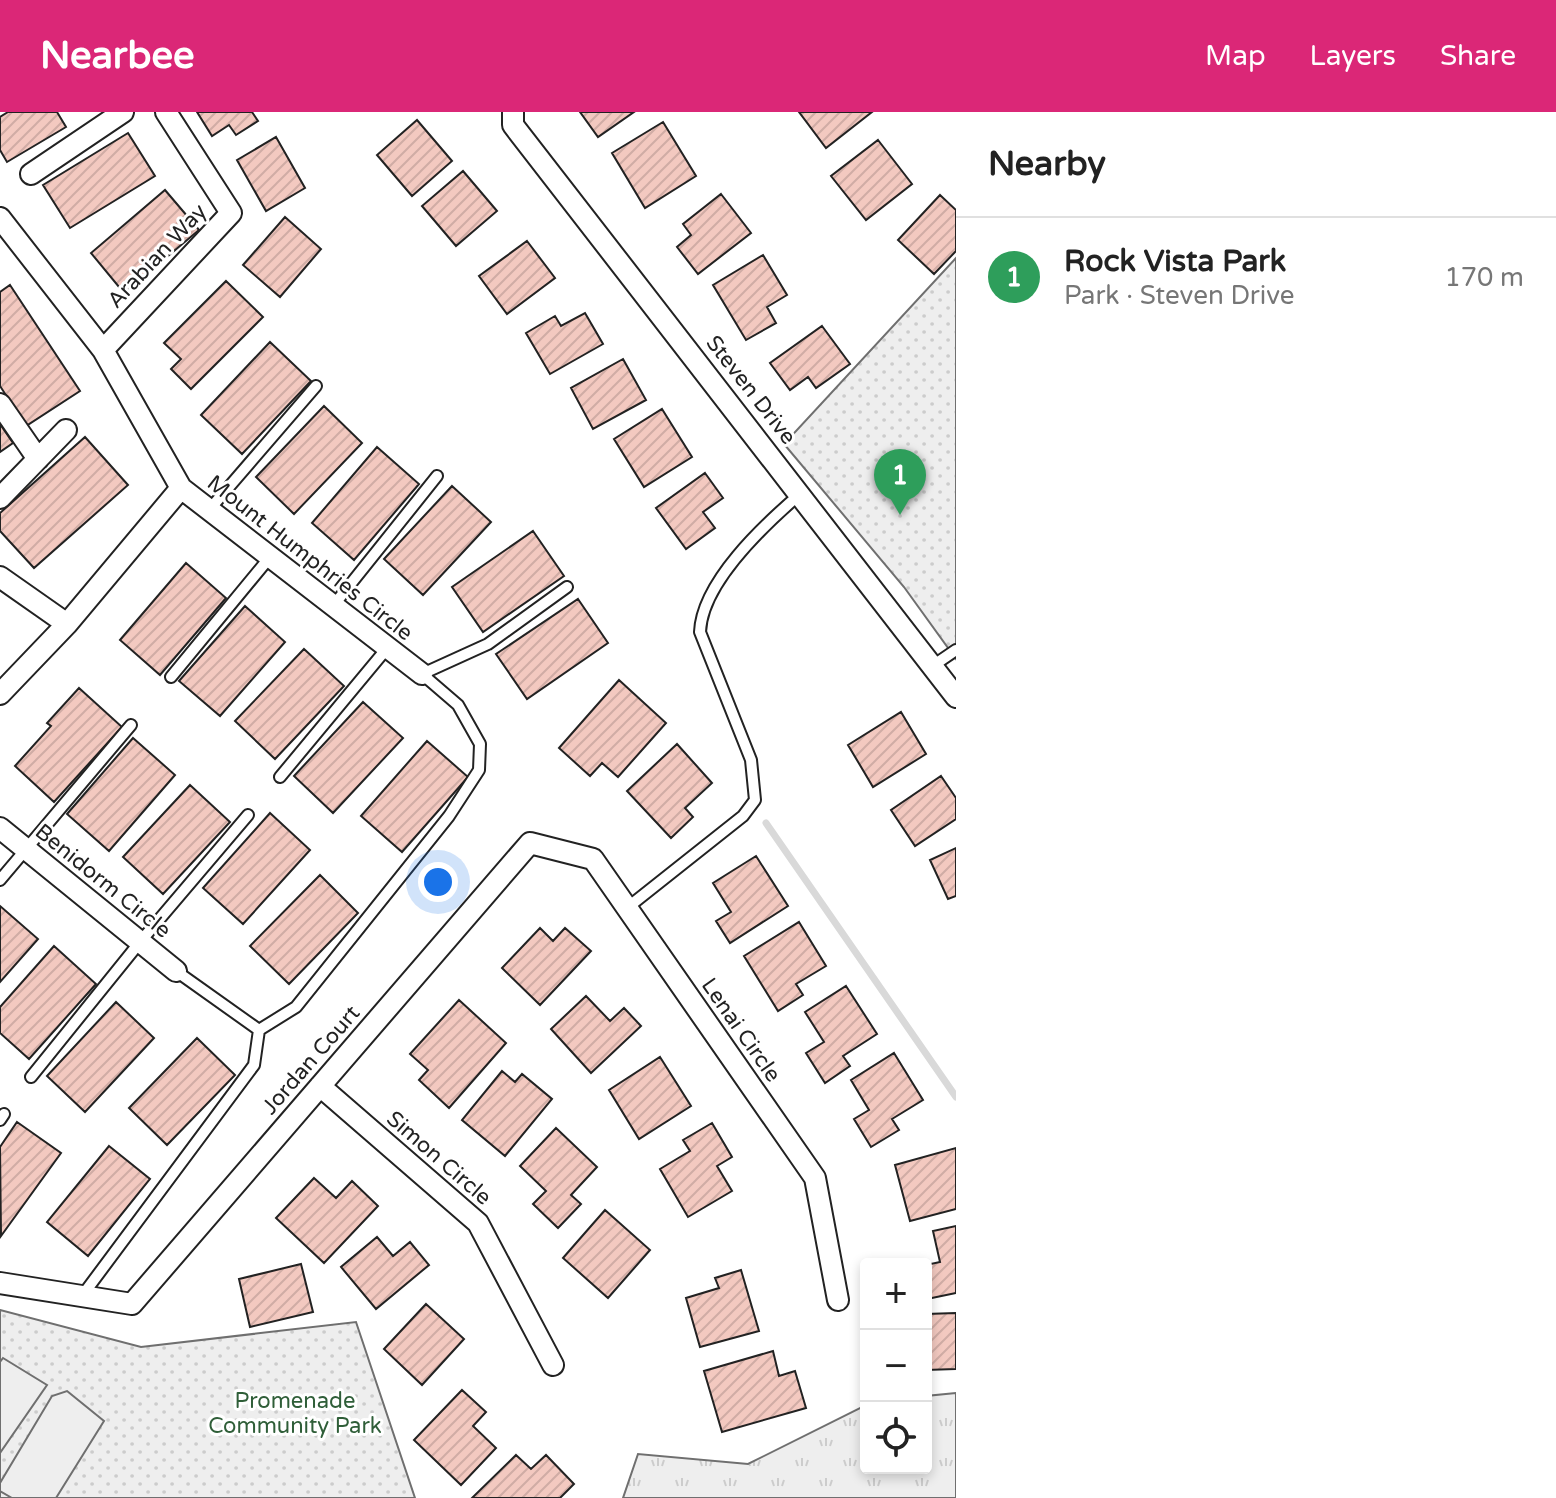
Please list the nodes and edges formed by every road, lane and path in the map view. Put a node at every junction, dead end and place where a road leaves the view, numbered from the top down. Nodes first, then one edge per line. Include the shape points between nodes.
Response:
1 (123, 112) edge
2 (166, 112) edge
3 (513, 112) edge
4 (31, 174) dead end
5 (0, 218) edge
6 (103, 350) junction
7 (316, 386) dead end
8 (0, 404) edge
9 (66, 430) dead end
10 (38, 459) junction
11 (437, 476) dead end
12 (181, 488) junction
13 (801, 493) junction
14 (0, 498) edge
15 (209, 510) junction
16 (270, 557) junction
17 (0, 577) edge
18 (567, 587) dead end
19 (333, 606) junction
20 (67, 624) junction
21 (388, 647) junction
22 (956, 650) edge
23 (934, 665) junction
24 (422, 674) junction
25 (171, 677) dead end
26 (0, 694) edge
27 (956, 697) edge
28 (131, 725) dead end
29 (280, 777) dead end
30 (248, 815) dead end
31 (0, 828) edge
32 (532, 843) joint
33 (26, 849) junction
34 (0, 880) edge
35 (627, 908) junction
36 (140, 942) junction
37 (176, 971) joint
38 (259, 1030) junction
39 (31, 1077) dead end
40 (320, 1086) junction
41 (0, 1283) edge
42 (82, 1296) junction
43 (838, 1300) dead end
44 (553, 1365) dead end

1 - 4 street
2 - 6 street, Arabian Way via 231,213
3 - 13 street, Steven Drive via 513,125
5 - 6 street, Mount Humphries Circle
6 - 12 street, Mount Humphries Circle
7 - 15 lane
8 - 10 street
9 - 10 street
10 - 14 street
11 - 19 lane
12 - 15 street, Mount Humphries Circle
12 - 20 street
13 - 23 street, Steven Drive
13 - 35 lane via 771,519 721,578 700,617 700,632 751,760 755,800 743,816
15 - 16 street, Mount Humphries Circle
16 - 19 street, Mount Humphries Circle
16 - 25 lane
17 - 20 street
18 - 24 lane via 488,644
19 - 21 street, Mount Humphries Circle
20 - 26 street
21 - 24 street, Mount Humphries Circle
21 - 29 lane
22 - 23 lane
23 - 27 street, Steven Drive
24 - 38 lane via 458,705 480,744 479,770 449,816 296,1007
28 - 33 lane
30 - 36 lane
31 - 33 street, Benidorm Circle
32 - 35 street, Lenai Circle via 593,859
32 - 40 street, Jordan Court
33 - 34 lane
33 - 36 street, Benidorm Circle
35 - 43 street, Lenai Circle via 815,1178
36 - 37 street, Benidorm Circle
36 - 39 lane
37 - 38 lane
38 - 42 lane via 254,1065
40 - 42 street, Jordan Court via 132,1304
40 - 44 street, Simon Circle via 478,1223
41 - 42 street

